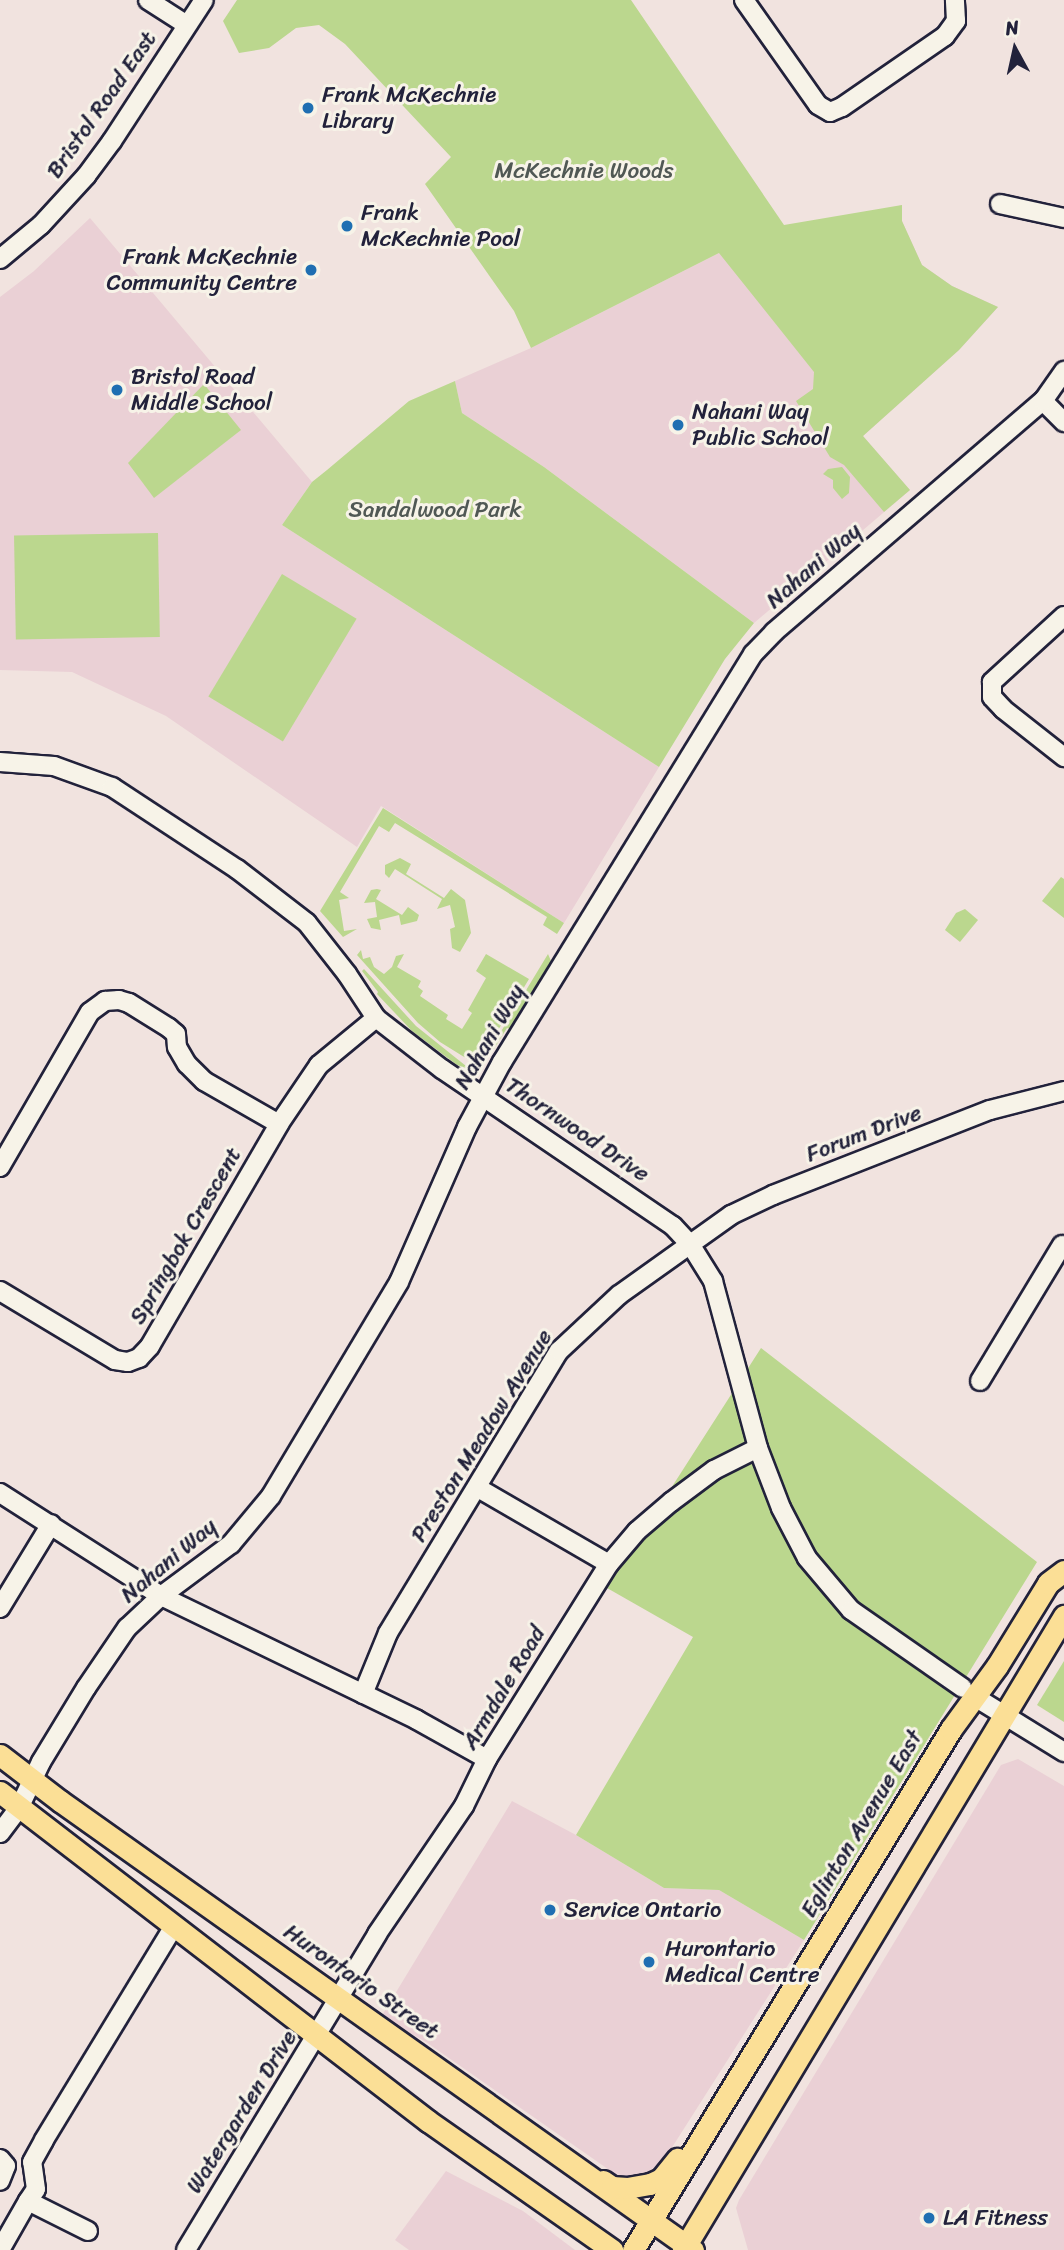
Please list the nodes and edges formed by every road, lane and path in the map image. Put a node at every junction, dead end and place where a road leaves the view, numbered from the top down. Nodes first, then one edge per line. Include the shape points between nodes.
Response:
1 (148, 0) edge
2 (204, 0) edge
3 (744, 0) edge
4 (955, 0) edge
5 (187, 26) junction
6 (1000, 204) dead end
7 (1064, 218) edge
8 (0, 259) edge
9 (1064, 371) edge
10 (1043, 401) junction
11 (1064, 422) edge
12 (1064, 616) edge
13 (1064, 757) edge
14 (0, 762) edge
15 (376, 1018) junction
16 (1064, 1091) edge
17 (483, 1097) junction
18 (279, 1124) junction
19 (0, 1167) edge
20 (690, 1244) junction
21 (1062, 1245) dead end
22 (0, 1291) edge
23 (980, 1381) dead end
24 (758, 1448) junction
25 (478, 1488) junction
26 (0, 1493) edge
27 (51, 1524) junction
28 (609, 1564) junction
29 (1064, 1571) edge
30 (161, 1596) junction
31 (0, 1608) edge
32 (1064, 1616) edge
33 (969, 1692) junction
34 (363, 1694) junction
35 (1004, 1715) junction
36 (1064, 1752) edge
37 (0, 1755) edge
38 (486, 1759) junction
39 (32, 1781) junction
40 (0, 1792) edge
41 (19, 1808) junction
42 (0, 1833) edge
43 (174, 1926) junction
44 (339, 1999) junction
45 (317, 2036) junction
46 (716, 2113) junction
47 (0, 2159) edge
48 (568, 2162) junction
49 (0, 2181) edge
50 (29, 2201) junction
51 (553, 2208) junction
52 (651, 2221) junction
53 (88, 2231) dead end
54 (687, 2248) edge
55 (0, 2250) edge
56 (186, 2250) edge
57 (588, 2250) edge
58 (612, 2250) edge
59 (633, 2250) edge

1 - 5 street
2 - 5 street, Bristol Road East
3 - 4 street via 818,105 830,112 945,36 956,21
5 - 8 street, Bristol Road East via 86,176 41,225
6 - 7 street
9 - 10 street, Nahani Way
10 - 11 street
10 - 17 street, Nahani Way via 753,654
12 - 13 street via 992,682 992,697 1003,709
14 - 15 street, Thornwood Drive via 54,766 112,787 237,869 307,923
15 - 17 street, Thornwood Drive
15 - 18 street, Springbok Crescent via 319,1065
16 - 20 street, Forum Drive via 990,1110 773,1195 731,1215
17 - 20 street, Thornwood Drive via 645,1205
17 - 30 street, Nahani Way via 399,1282 271,1496 231,1544
18 - 19 street via 204,1081 187,1064 177,1047 176,1034 169,1028 130,1003 105,1001 90,1012
18 - 22 street, Springbok Crescent via 139,1358 115,1360
20 - 24 street, Thornwood Drive via 713,1281
20 - 25 street, Preston Meadow Avenue via 619,1295 567,1341
21 - 23 street
24 - 28 street, Armdale Road via 714,1470 671,1502 637,1531
24 - 33 street, Thornwood Drive via 807,1558 851,1610
25 - 28 street
25 - 34 street, Preston Meadow Avenue via 388,1633
26 - 27 street
27 - 30 street
27 - 31 street
28 - 38 street, Armdale Road
29 - 33 main road, Eglinton Avenue East via 1048,1583 997,1667
30 - 34 street
30 - 39 street, Nahani Way via 110,1651
32 - 35 main road
33 - 35 street, Thornwood Drive
33 - 46 main road, Eglinton Avenue East via 951,1729
34 - 38 street
35 - 36 street, Thornwood Drive
35 - 54 main road
37 - 39 main road, Hurontario Street
38 - 44 street, Armdale Road via 464,1806
39 - 41 street, Nahani Way
39 - 44 main road, Hurontario Street
40 - 41 main road
41 - 42 street, Nahani Way
41 - 43 main road
43 - 45 main road
43 - 50 street via 32,2162 36,2189
44 - 45 street, Watergarden Drive
44 - 48 main road, Hurontario Street
45 - 51 main road
45 - 56 street, Watergarden Drive
46 - 48 main road via 697,2125 674,2164 650,2184 612,2187
46 - 52 main road, Eglinton Avenue East
47 - 49 street via 6,2166
48 - 52 main road, Hurontario Street
50 - 53 street
50 - 55 street
51 - 57 main road via 560,2228
51 - 58 main road
52 - 54 main road, Hurontario Street
52 - 59 main road, Eglinton Avenue East

